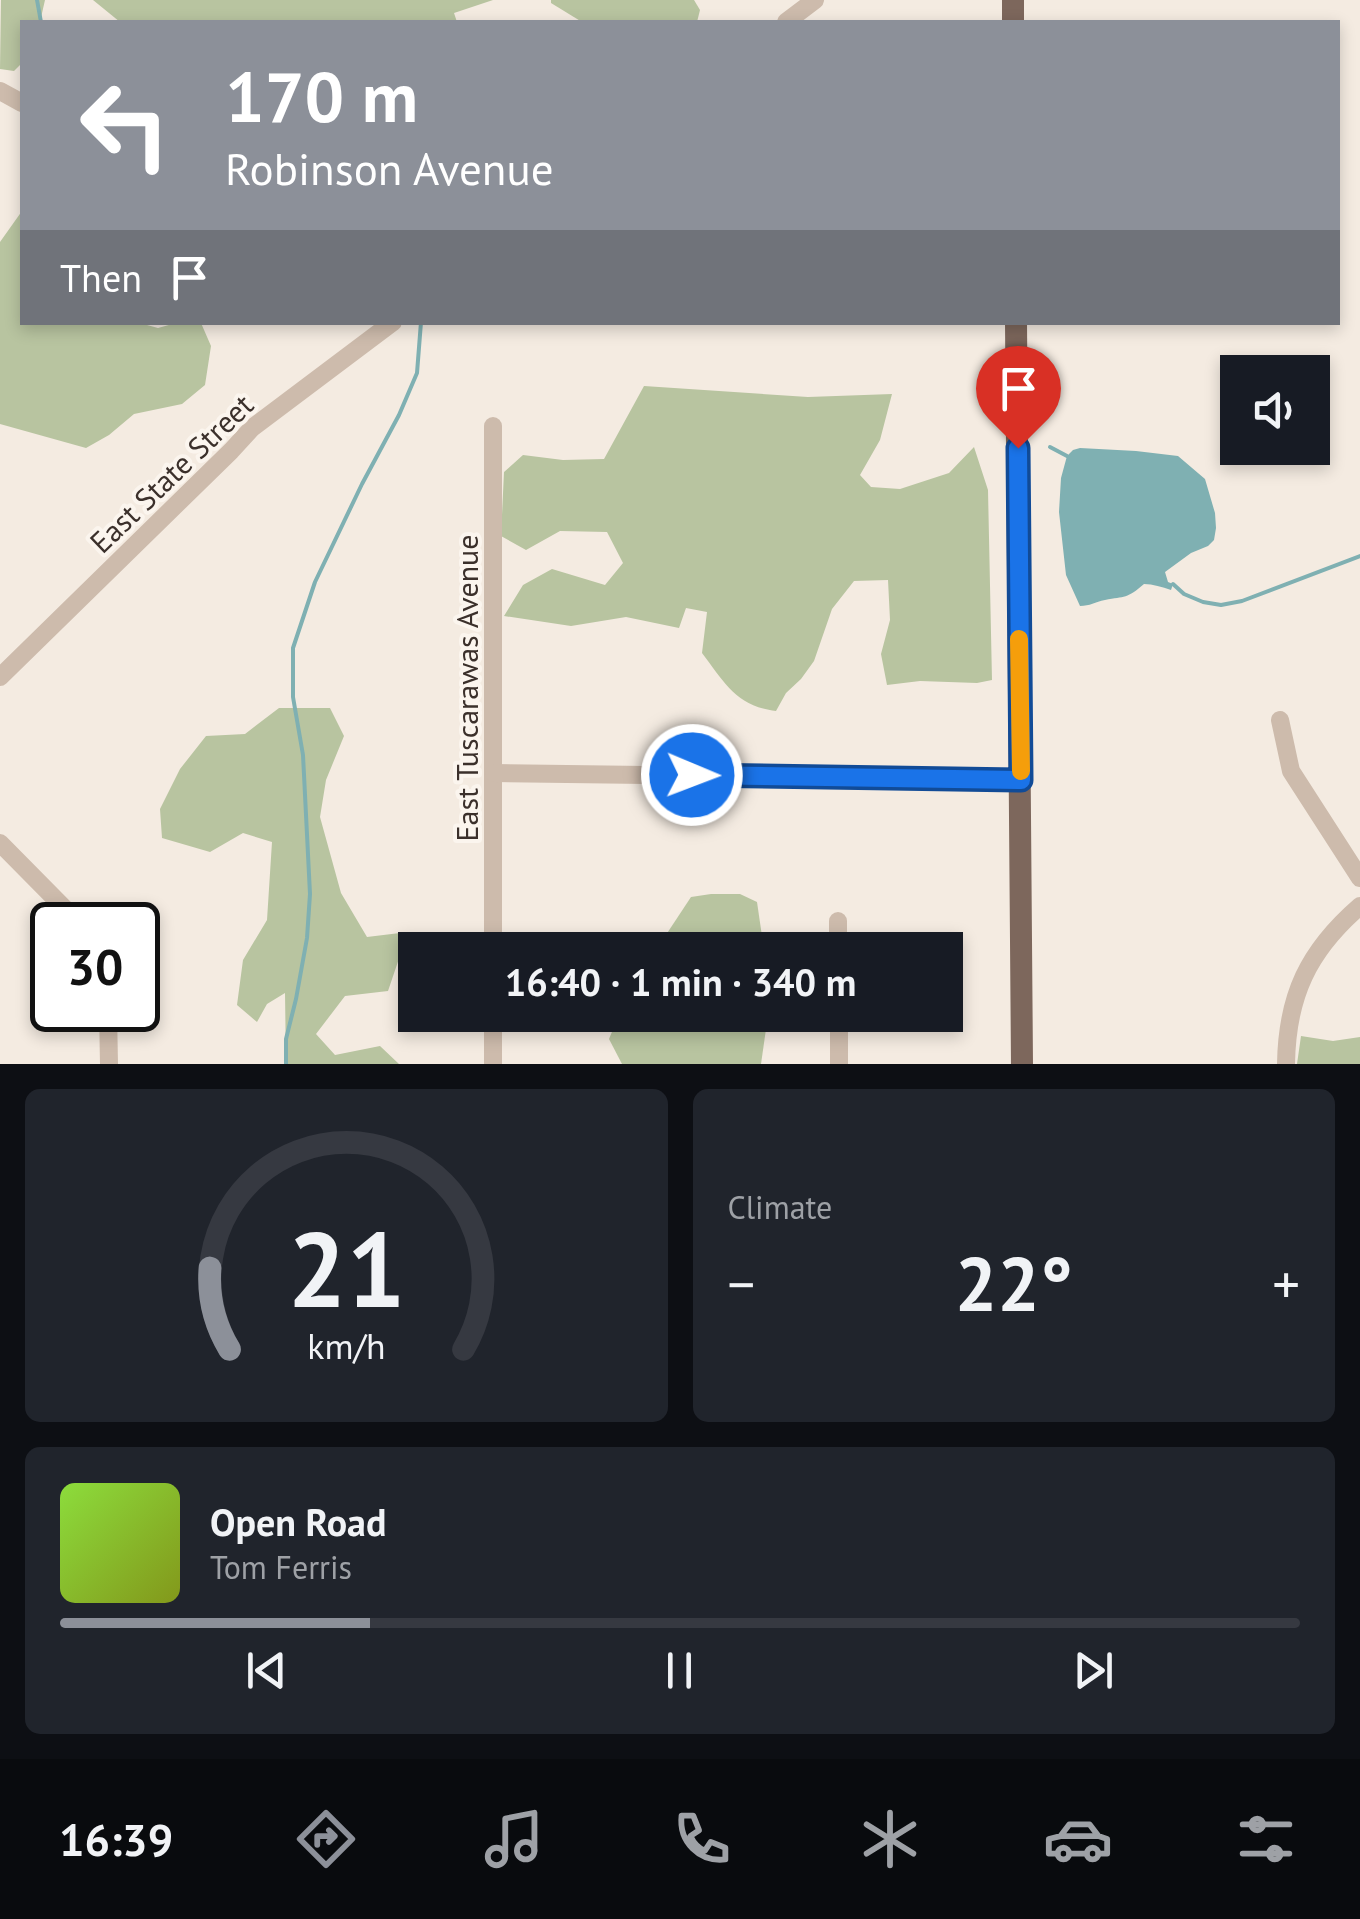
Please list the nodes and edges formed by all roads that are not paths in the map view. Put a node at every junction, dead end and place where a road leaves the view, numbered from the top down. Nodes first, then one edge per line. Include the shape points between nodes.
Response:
1 (816, 0) edge
2 (789, 20) edge
3 (389, 325) edge
4 (1016, 325) edge
5 (493, 426) dead end
6 (0, 677) edge
7 (1280, 720) dead end
8 (494, 773) junction
9 (1021, 780) junction
10 (0, 843) edge
11 (1360, 878) edge
12 (58, 902) edge
13 (1360, 906) edge
14 (838, 921) dead end
15 (493, 932) edge
16 (838, 932) edge
17 (108, 1032) edge
18 (493, 1032) edge
19 (839, 1032) edge
20 (108, 1064) edge
21 (493, 1064) edge
22 (840, 1064) edge
23 (1022, 1064) edge
24 (1286, 1064) edge

1 - 2 street
3 - 6 street, East State Street via 252,428
4 - 9 main road
5 - 8 street, East Tuscarawas Avenue
7 - 11 street via 1291,771
8 - 9 street
8 - 15 street, East Tuscarawas Avenue
9 - 23 main road
10 - 12 street
13 - 24 street via 1319,951 1295,996
14 - 16 street
17 - 20 street
18 - 21 street
19 - 22 street

